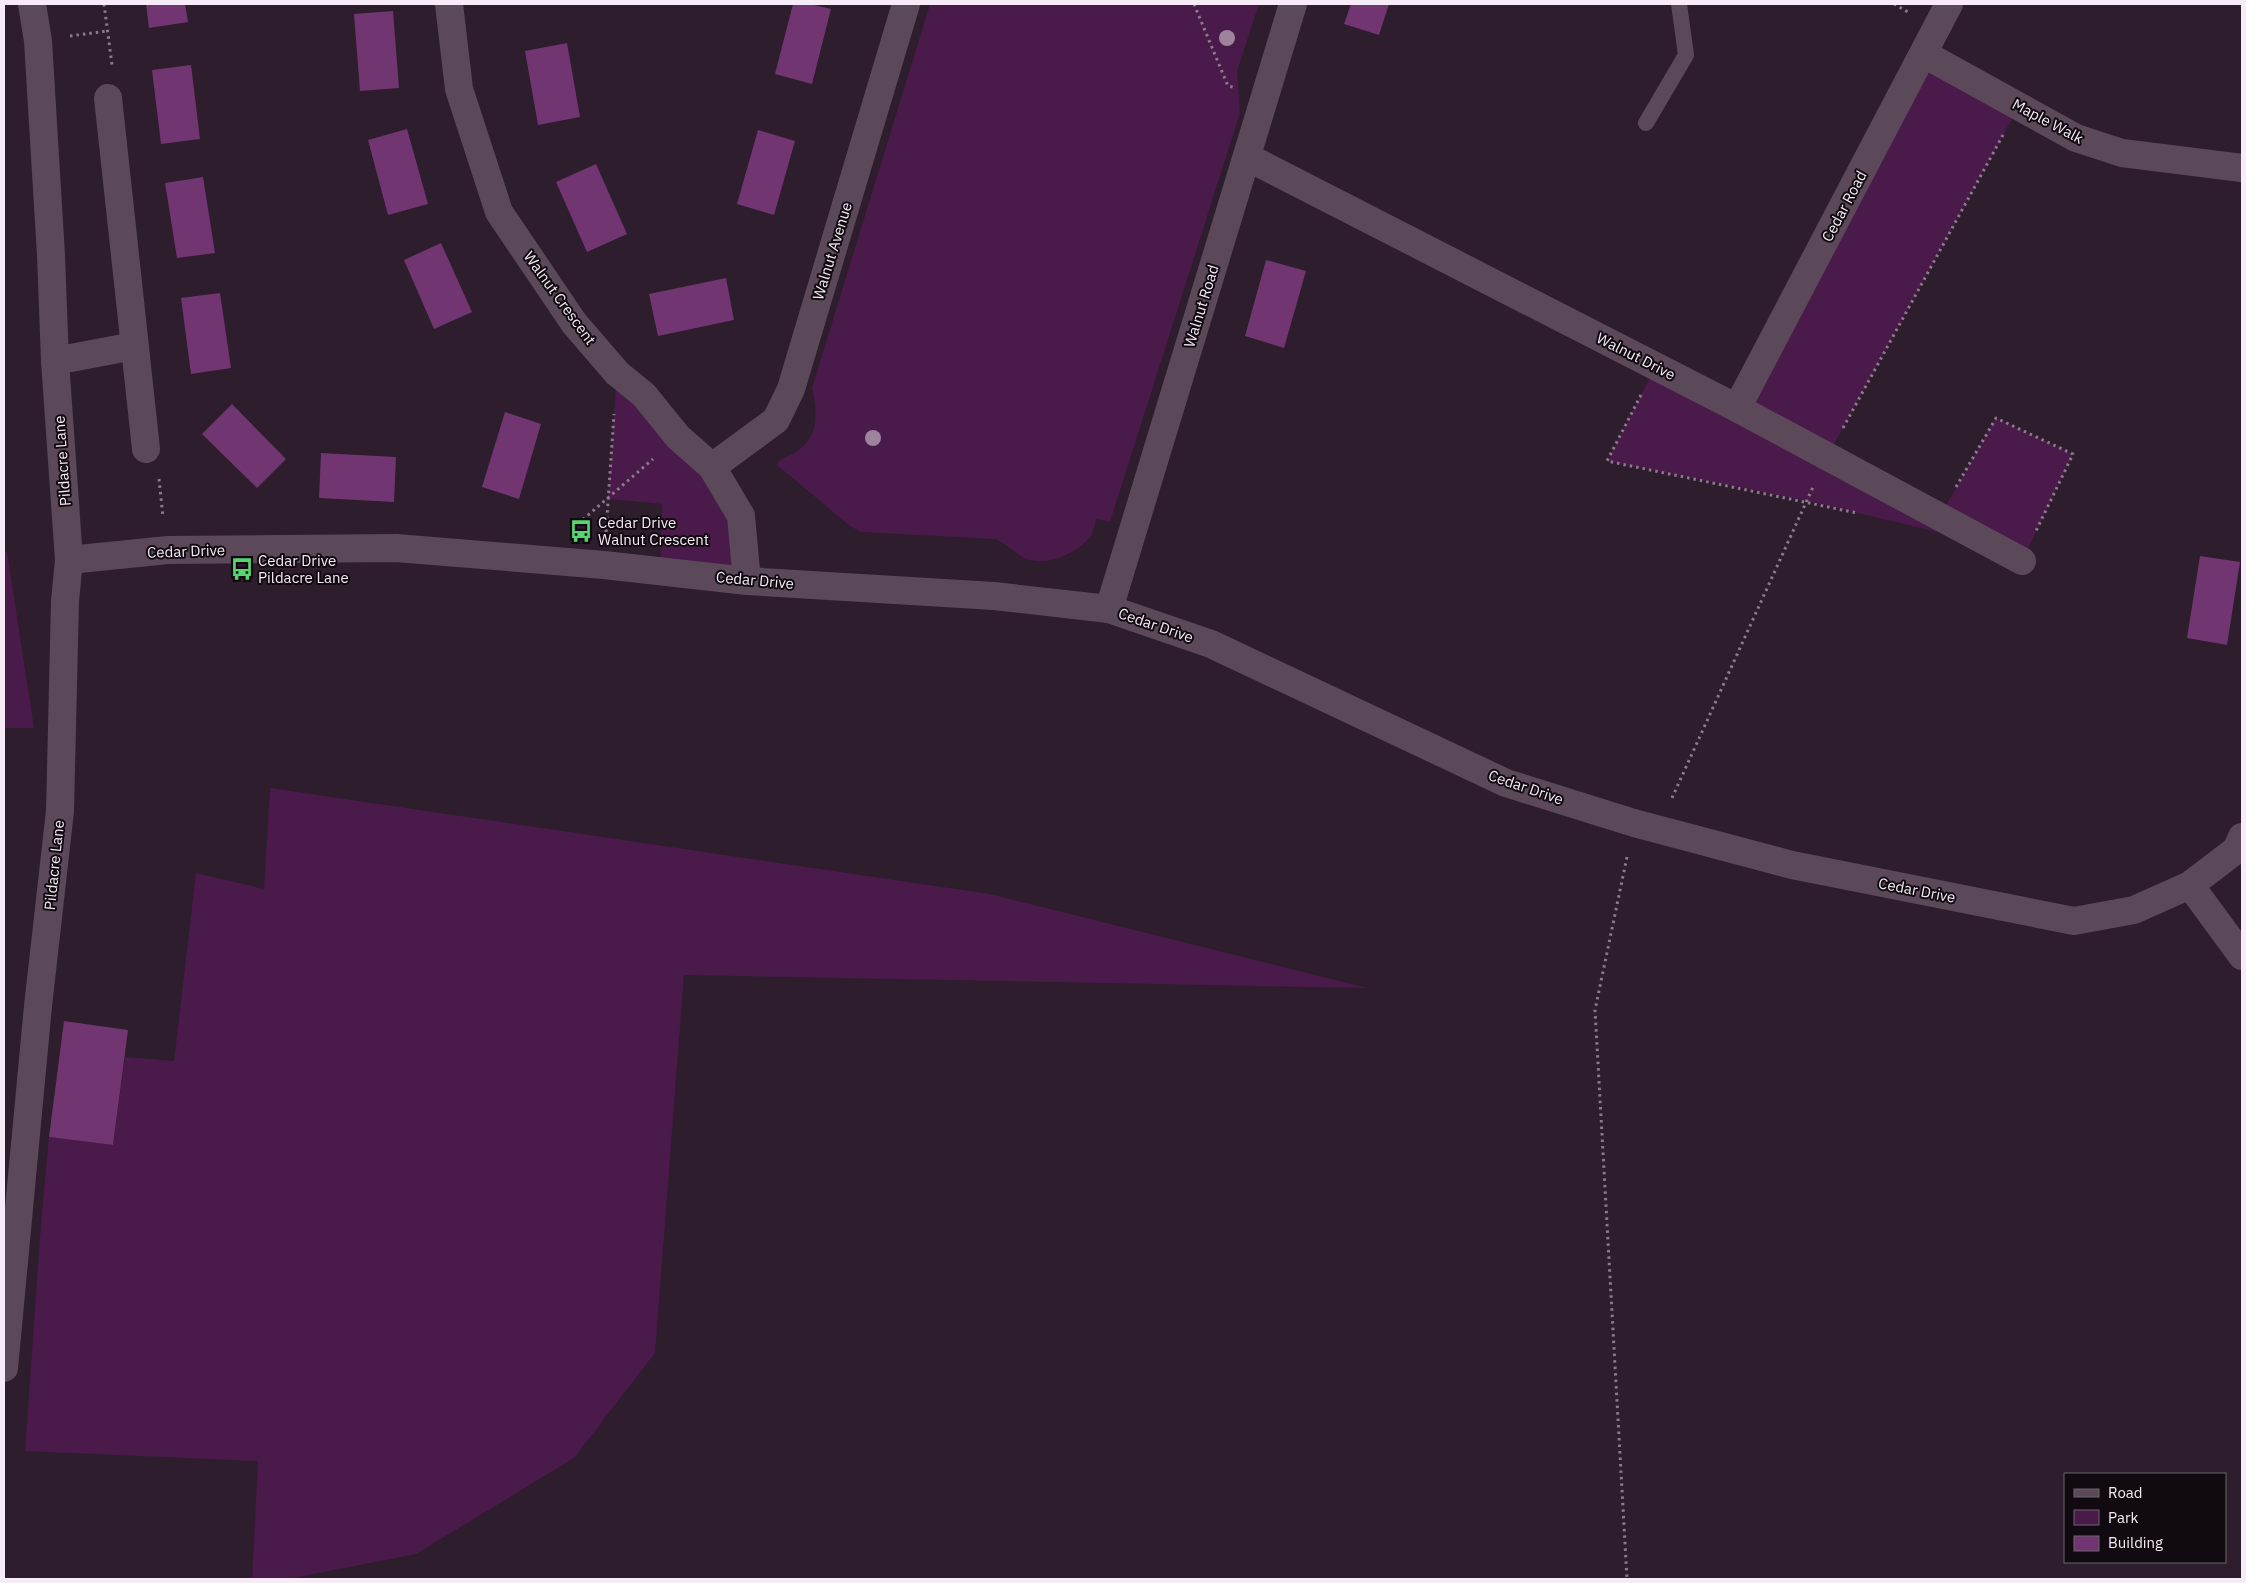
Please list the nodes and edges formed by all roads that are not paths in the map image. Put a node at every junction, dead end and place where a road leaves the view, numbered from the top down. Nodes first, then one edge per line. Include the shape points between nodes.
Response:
1 (32, 4) edge
2 (449, 4) edge
3 (906, 4) edge
4 (1293, 4) edge
5 (1679, 4) edge
6 (1949, 4) edge
7 (1924, 54) junction
8 (108, 98) road end
9 (1646, 123) dead end
10 (1247, 157) junction
11 (2242, 168) edge
12 (134, 346) junction
13 (55, 360) junction
14 (1737, 408) junction
15 (146, 449) road end
16 (712, 467) junction
17 (69, 560) junction
18 (2022, 561) dead end
19 (747, 581) junction
20 (1109, 609) junction
21 (2242, 837) edge
22 (2190, 885) junction
23 (2242, 956) edge
24 (4, 1368) edge

1 - 13 street, Pildacre Lane via 39,60
2 - 16 street, Walnut Crescent via 459,89 500,212 574,323 616,373 644,395 678,437
3 - 16 street, Walnut Avenue via 790,389 776,420
4 - 10 street, Walnut Road
5 - 9 lane via 1686,55
6 - 7 street, Cedar Road
7 - 11 street, Maple Walk via 2076,138 2122,152
7 - 14 street, Cedar Road
8 - 12 street
10 - 14 street, Walnut Drive
10 - 20 street, Walnut Road
12 - 13 street
12 - 15 street
13 - 17 street, Pildacre Lane
14 - 18 street, Walnut Drive
16 - 19 street, Walnut Crescent via 741,516
17 - 19 street, Cedar Drive via 168,550 396,548 604,565
17 - 24 street, Pildacre Lane via 60,811
19 - 20 street, Cedar Drive via 994,596
20 - 22 street, Cedar Drive via 1210,644 1506,783 1792,865 2074,921 2134,910
21 - 22 street, Cedar Drive via 2236,850
22 - 23 street

